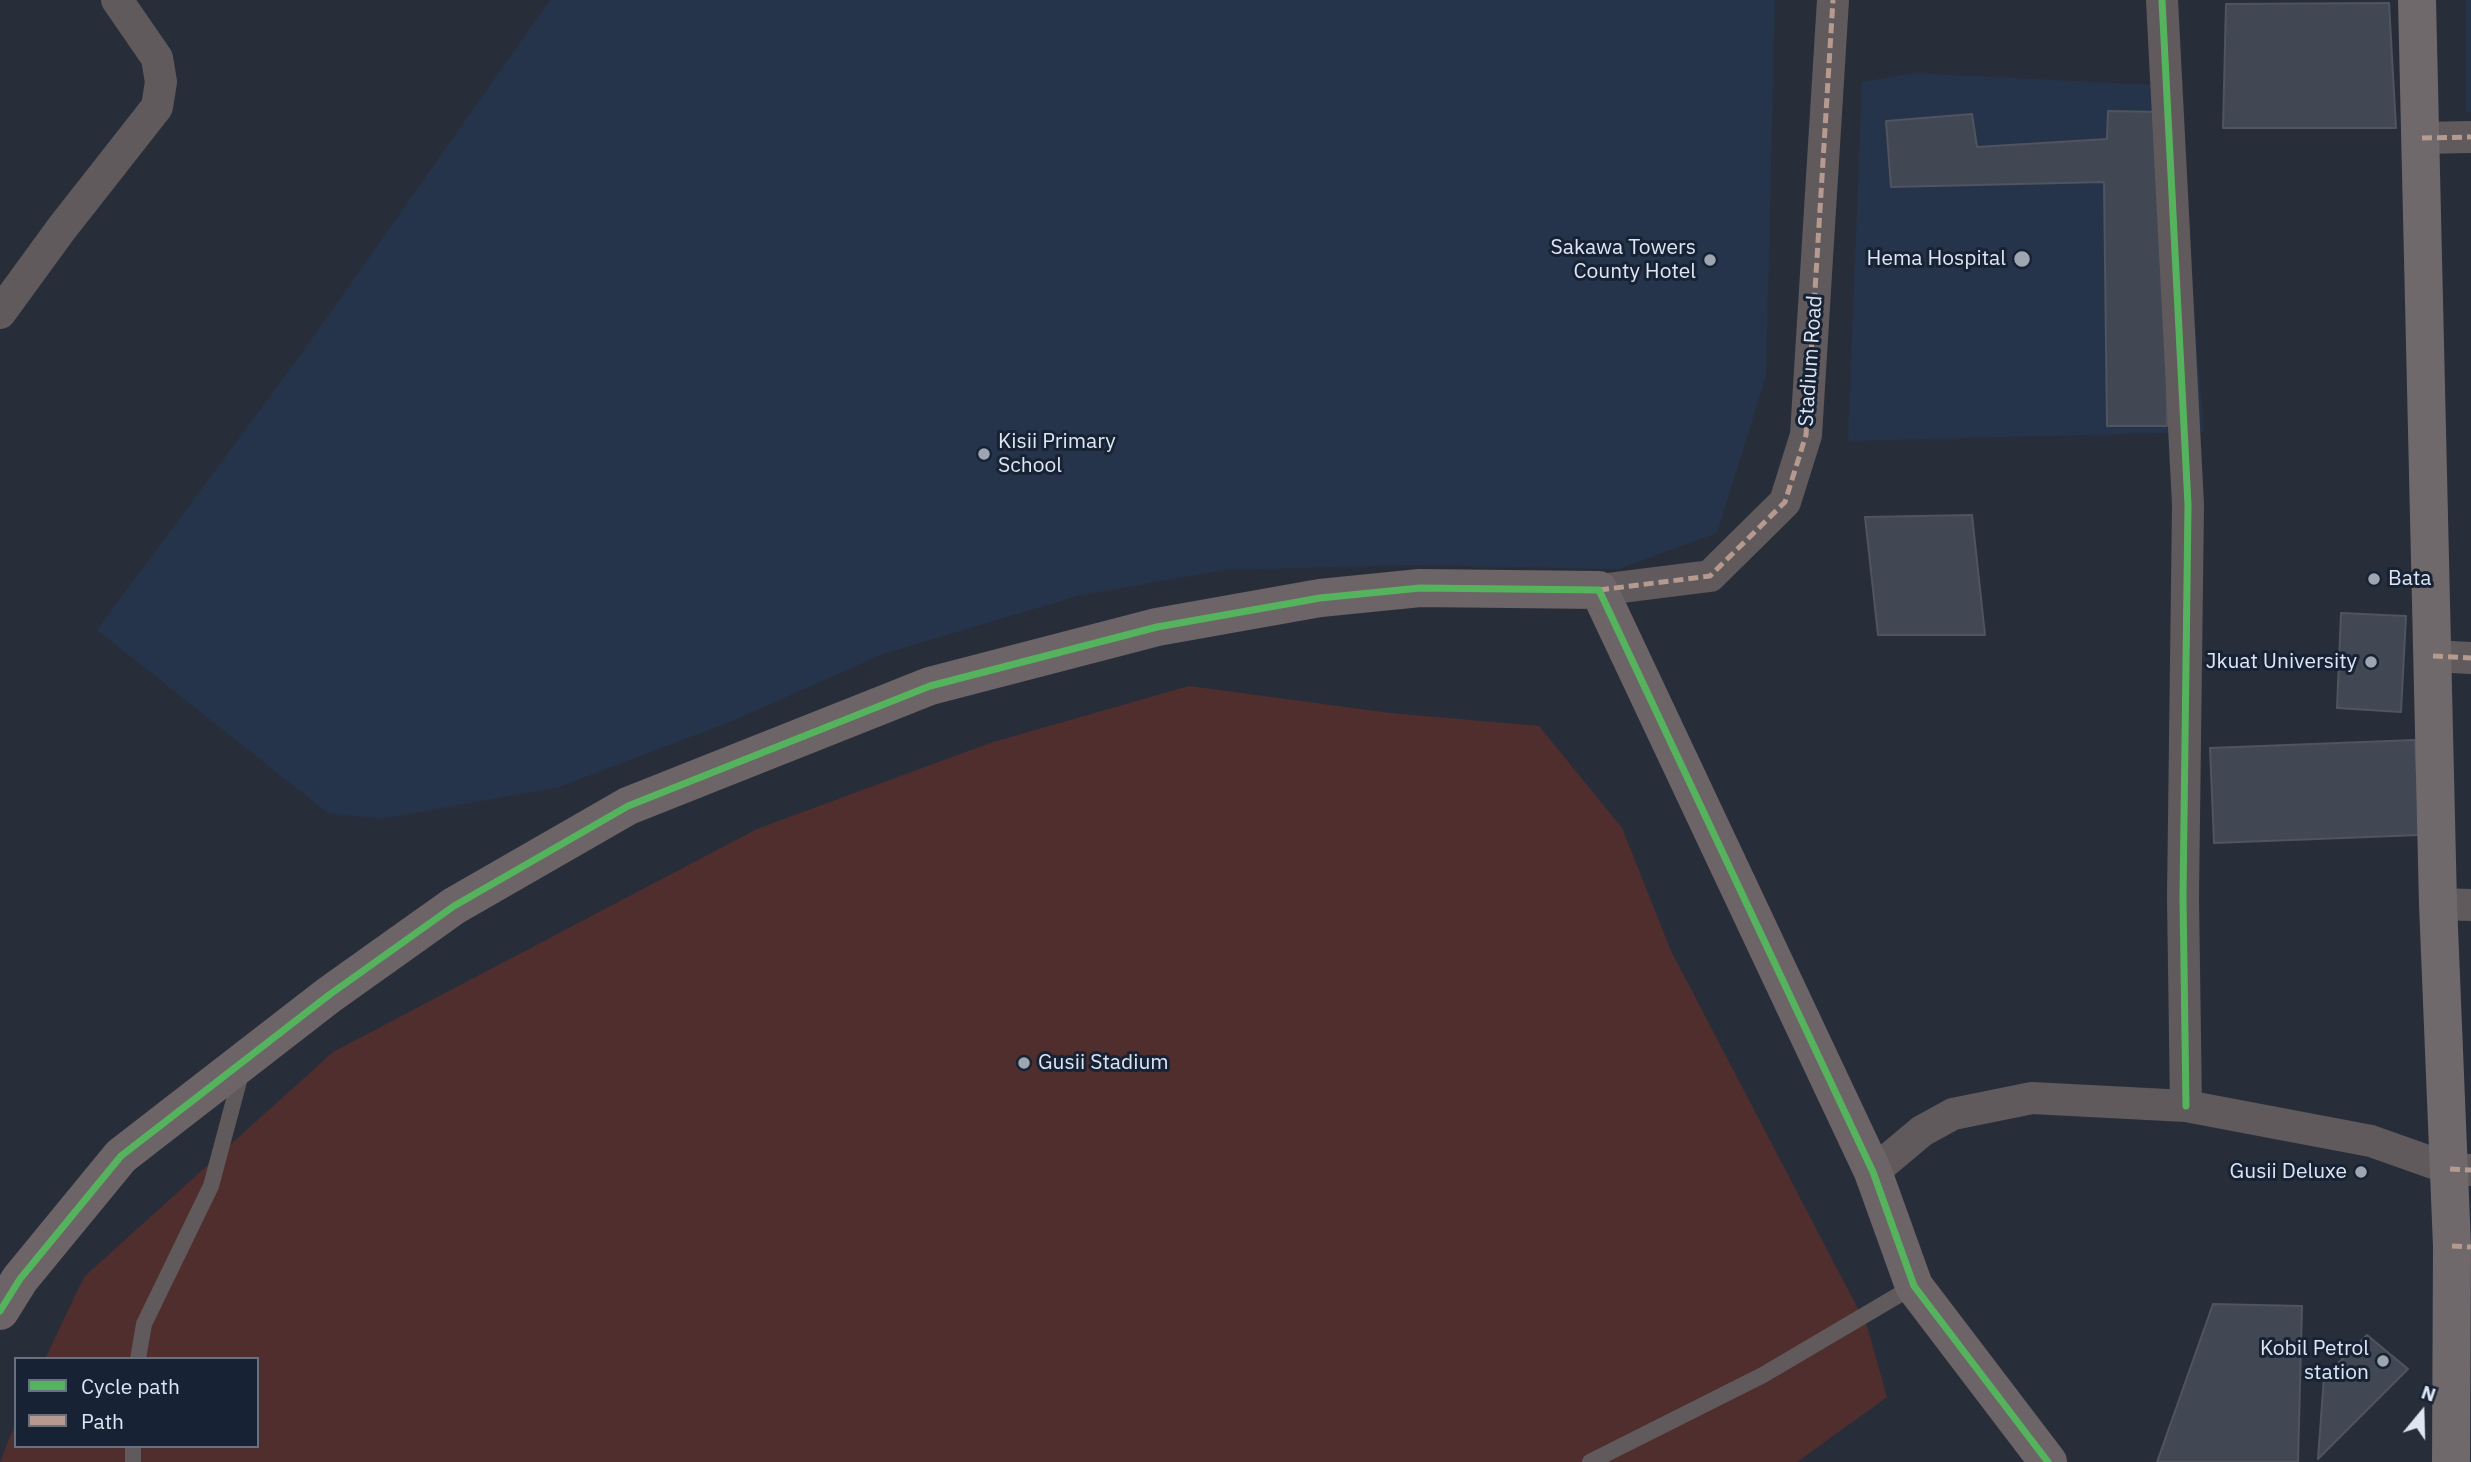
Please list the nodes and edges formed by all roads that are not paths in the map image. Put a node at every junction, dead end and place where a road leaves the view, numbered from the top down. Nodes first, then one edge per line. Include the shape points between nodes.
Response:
1 (117, 0) edge
2 (1833, 0) edge
3 (2162, 0) edge
4 (2417, 0) edge
5 (2422, 138) junction
6 (2471, 138) edge
7 (0, 313) edge
8 (1599, 590) junction
9 (2433, 656) junction
10 (2471, 658) edge
11 (2454, 904) edge
12 (244, 1063) junction
13 (2186, 1106) junction
14 (2461, 1170) edge
15 (1873, 1172) junction
16 (2462, 1246) edge
17 (1914, 1286) junction
18 (0, 1311) edge
19 (138, 1357) edge
20 (1590, 1462) edge
21 (2048, 1462) edge
22 (2451, 1462) edge

1 - 7 street via 157,58 161,82 157,107
2 - 8 street, Stadium Road via 1806,435 1784,502 1710,576
3 - 13 street via 2188,505 2183,897
4 - 5 highway
5 - 6 street
5 - 9 highway
8 - 12 street via 1420,588 1320,598 1157,627 930,686 628,806 454,906 329,995
8 - 15 street
9 - 10 street
9 - 11 highway
11 - 14 highway
12 - 18 street via 121,1157 20,1279
12 - 19 lane via 211,1186 144,1324
13 - 14 street via 2393,1146
13 - 15 street via 2032,1098 1953,1114 1922,1131
14 - 16 highway
15 - 17 street
16 - 22 highway
17 - 20 lane via 1763,1375
17 - 21 street

